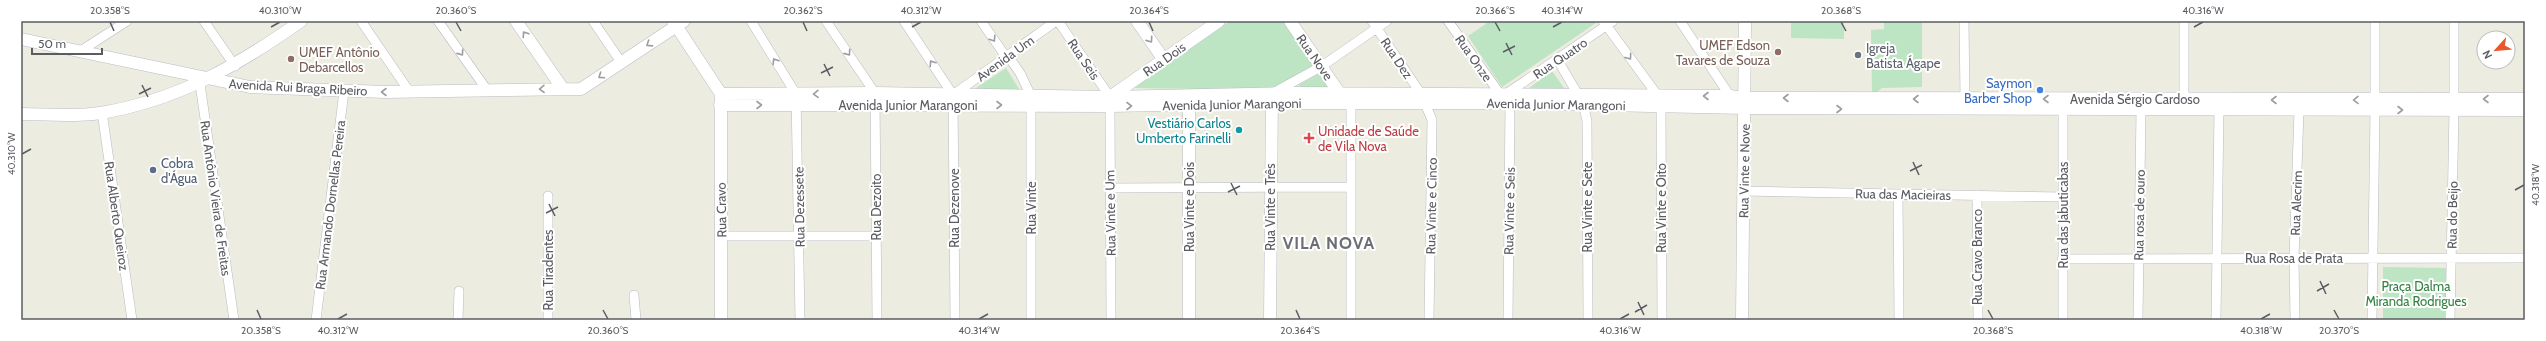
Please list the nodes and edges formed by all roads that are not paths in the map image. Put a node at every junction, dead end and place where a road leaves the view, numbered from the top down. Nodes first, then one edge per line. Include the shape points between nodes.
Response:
1 (126, 21) edge
2 (204, 21) edge
3 (300, 21) edge
4 (360, 21) edge
5 (438, 21) edge
6 (516, 21) edge
7 (593, 21) edge
8 (751, 21) edge
9 (826, 21) edge
10 (904, 21) edge
11 (981, 21) edge
12 (1057, 21) edge
13 (1137, 21) edge
14 (1290, 21) edge
15 (1387, 21) edge
16 (1448, 21) edge
17 (1680, 21) edge
18 (1745, 21) edge
19 (1964, 21) edge
20 (2184, 21) edge
21 (2375, 21) edge
22 (2454, 21) edge
23 (1216, 22) edge
24 (1608, 22) edge
25 (678, 23) edge
26 (1374, 24) edge
27 (21, 39) edge
28 (79, 52) junction
29 (1007, 56) junction
30 (1557, 59) junction
31 (1164, 60) junction
32 (621, 62) junction
33 (235, 66) junction
34 (1322, 66) junction
35 (202, 79) junction
36 (563, 89) junction
37 (344, 90) junction
38 (487, 90) junction
39 (409, 91) junction
40 (875, 93) junction
41 (1730, 96) junction
42 (1505, 97) junction
43 (1272, 98) junction
44 (1346, 98) junction
45 (1189, 99) junction
46 (1424, 99) junction
47 (1581, 99) junction
48 (2525, 99) edge
49 (720, 100) junction
50 (796, 100) junction
51 (954, 100) junction
52 (1031, 100) junction
53 (1659, 101) junction
54 (1110, 102) junction
55 (1744, 103) junction
56 (1965, 104) junction
57 (2063, 104) junction
58 (2142, 105) junction
59 (2184, 105) junction
60 (2219, 105) junction
61 (2299, 105) junction
62 (2375, 105) junction
63 (2454, 105) junction
64 (876, 106) junction
65 (2525, 110) edge
66 (102, 112) junction
67 (21, 114) edge
68 (1270, 187) junction
69 (1350, 187) junction
70 (1109, 188) junction
71 (1189, 188) junction
72 (1743, 191) junction
73 (1898, 194) junction
74 (1977, 195) junction
75 (548, 196) dead end
76 (2062, 197) junction
77 (722, 236) junction
78 (877, 236) junction
79 (799, 238) junction
80 (2137, 257) junction
81 (2216, 258) junction
82 (2294, 258) junction
83 (2371, 258) junction
84 (2451, 258) junction
85 (2525, 258) edge
86 (2062, 259) junction
87 (459, 292) dead end
88 (634, 295) dead end
89 (132, 320) edge
90 (234, 320) edge
91 (316, 320) edge
92 (458, 320) edge
93 (548, 320) edge
94 (636, 320) edge
95 (721, 320) edge
96 (800, 320) edge
97 (878, 320) edge
98 (955, 320) edge
99 (1031, 320) edge
100 (1111, 320) edge
101 (1190, 320) edge
102 (1270, 320) edge
103 (1351, 320) edge
104 (1429, 320) edge
105 (1508, 320) edge
106 (1588, 320) edge
107 (1662, 320) edge
108 (1742, 320) edge
109 (1899, 320) edge
110 (1978, 320) edge
111 (2063, 320) edge
112 (2138, 320) edge
113 (2216, 320) edge
114 (2295, 320) edge
115 (2372, 320) edge
116 (2450, 320) edge

1 - 28 street
2 - 33 street
3 - 33 street
4 - 39 street
5 -> 38 street
36 -> 6 street
7 - 32 street
50 -> 8 street
9 -> 40 street
51 -> 10 street
11 -> 29 street
12 - 29 street, Avenida Um
12 - 54 street, Rua Seis
13 -> 31 street
14 - 34 street, Rua Nove
15 - 26 street
16 - 42 street, Rua Onze
17 - 41 street
18 - 55 street, Rua Vinte e Nove
19 - 56 street
20 - 59 street
21 - 62 street
22 - 63 street, Rua do Beijo
23 - 31 street, Rua Dois
24 - 30 street, Rua Quatro
24 -> 53 street
25 -> 32 street
25 - 49 street
26 - 34 street
26 - 46 street, Rua Dez
27 - 28 street, Avenida Rui Braga Ribeiro
28 - 35 street, Avenida Rui Braga Ribeiro
29 - 51 street, Avenida Um
29 - 52 street via 1020,73
30 - 42 street, Rua Quatro
30 - 47 street, Rua Vinte e Sete
31 - 54 street, Rua Dois
32 -> 36 street, Avenida Rui Braga Ribeiro via 581,89
33 - 35 street
34 - 43 street
34 - 44 street, Rua Nove
35 - 37 street, Avenida Rui Braga Ribeiro via 250,87
35 - 66 street via 147,101
35 - 90 street, Rua Antônio Vieira de Freitas
36 -> 38 street, Avenida Rui Braga Ribeiro
39 -> 37 street, Avenida Rui Braga Ribeiro
37 - 91 street, Rua Armando Dornellas Pereira
38 - 39 street, Avenida Rui Braga Ribeiro
40 -> 50 street, Avenida Junior Marangoni
40 - 51 street, Avenida Junior Marangoni
40 - 64 street, Rua Dezoito
41 -> 53 street, Avenida Junior Marangoni
41 - 55 street, Avenida Junior Marangoni
42 - 46 street, Avenida Junior Marangoni
42 - 47 street, Avenida Junior Marangoni
42 - 105 street, Rua Vinte e Seis
43 - 44 street, Avenida Junior Marangoni
43 - 45 street, Avenida Junior Marangoni
43 - 68 street, Rua Vinte e Três
44 - 46 street, Avenida Junior Marangoni
44 - 69 street
45 - 54 street, Avenida Junior Marangoni
45 - 71 street, Rua Vinte e Dois
46 - 104 street, Rua Vinte e Cinco via 1432,120
47 - 53 street, Avenida Junior Marangoni
47 - 106 street, Rua Vinte e Sete via 1587,121
48 -> 63 street, Avenida Sérgio Cardoso
49 - 50 street, Avenida Junior Marangoni
49 - 77 street, Rua Cravo
50 - 64 street, Avenida Junior Marangoni
50 - 79 street, Rua Dezessete
51 - 52 street, Avenida Junior Marangoni
51 - 64 street, Avenida Junior Marangoni
51 - 98 street, Rua Dezenove
52 - 54 street, Avenida Junior Marangoni
52 - 99 street, Rua Vinte
53 - 55 street, Avenida Junior Marangoni
53 - 107 street, Rua Vinte e Oito
54 - 70 street, Rua Vinte e Um
55 - 56 street, Avenida Sérgio Cardoso
55 - 72 street, Rua Vinte e Nove
56 - 57 street, Avenida Sérgio Cardoso
57 - 58 street, Avenida Sérgio Cardoso
57 - 76 street, Rua das Jabuticabas
58 - 59 street, Avenida Sérgio Cardoso
58 - 80 street, Rua rosa de ouro
59 - 60 street, Avenida Sérgio Cardoso
60 - 61 street, Avenida Sérgio Cardoso
60 - 81 street
61 - 62 street, Avenida Sérgio Cardoso
61 - 82 street, Rua Alecrim
62 - 63 street, Avenida Sérgio Cardoso
62 - 83 street
63 - 65 street, Avenida Sérgio Cardoso
63 - 84 street, Rua do Beijo
64 - 78 street, Rua Dezoito
66 - 67 street via 74,115
66 - 89 street, Rua Alberto Queiroz
68 - 69 street
68 - 71 street
68 - 102 street, Rua Vinte e Três
69 - 103 street
70 - 71 street
70 - 100 street, Rua Vinte e Um
71 - 101 street, Rua Vinte e Dois
72 - 73 street, Rua das Macieiras
72 - 108 street, Rua Vinte e Nove
73 - 74 street, Rua das Macieiras
73 - 109 street
74 - 76 street, Rua das Macieiras
74 - 110 street, Rua Cravo Branco
75 - 93 street, Rua Tiradentes
76 - 86 street, Rua das Jabuticabas
77 - 79 street
77 - 95 street, Rua Cravo
78 - 79 street
78 - 97 street, Rua Dezoito
79 - 96 street, Rua Dezessete
80 - 81 street, Rua Rosa de Prata
80 - 86 street, Rua Rosa de Prata
80 - 112 street, Rua rosa de ouro
81 - 82 street, Rua Rosa de Prata
81 - 113 street
82 - 83 street, Rua Rosa de Prata
82 - 114 street, Rua Alecrim
83 - 84 street, Rua Rosa de Prata
83 - 115 street
84 - 85 street, Rua Rosa de Prata
84 - 116 street, Rua do Beijo
86 - 111 street, Rua das Jabuticabas
87 - 92 street
88 - 94 street

